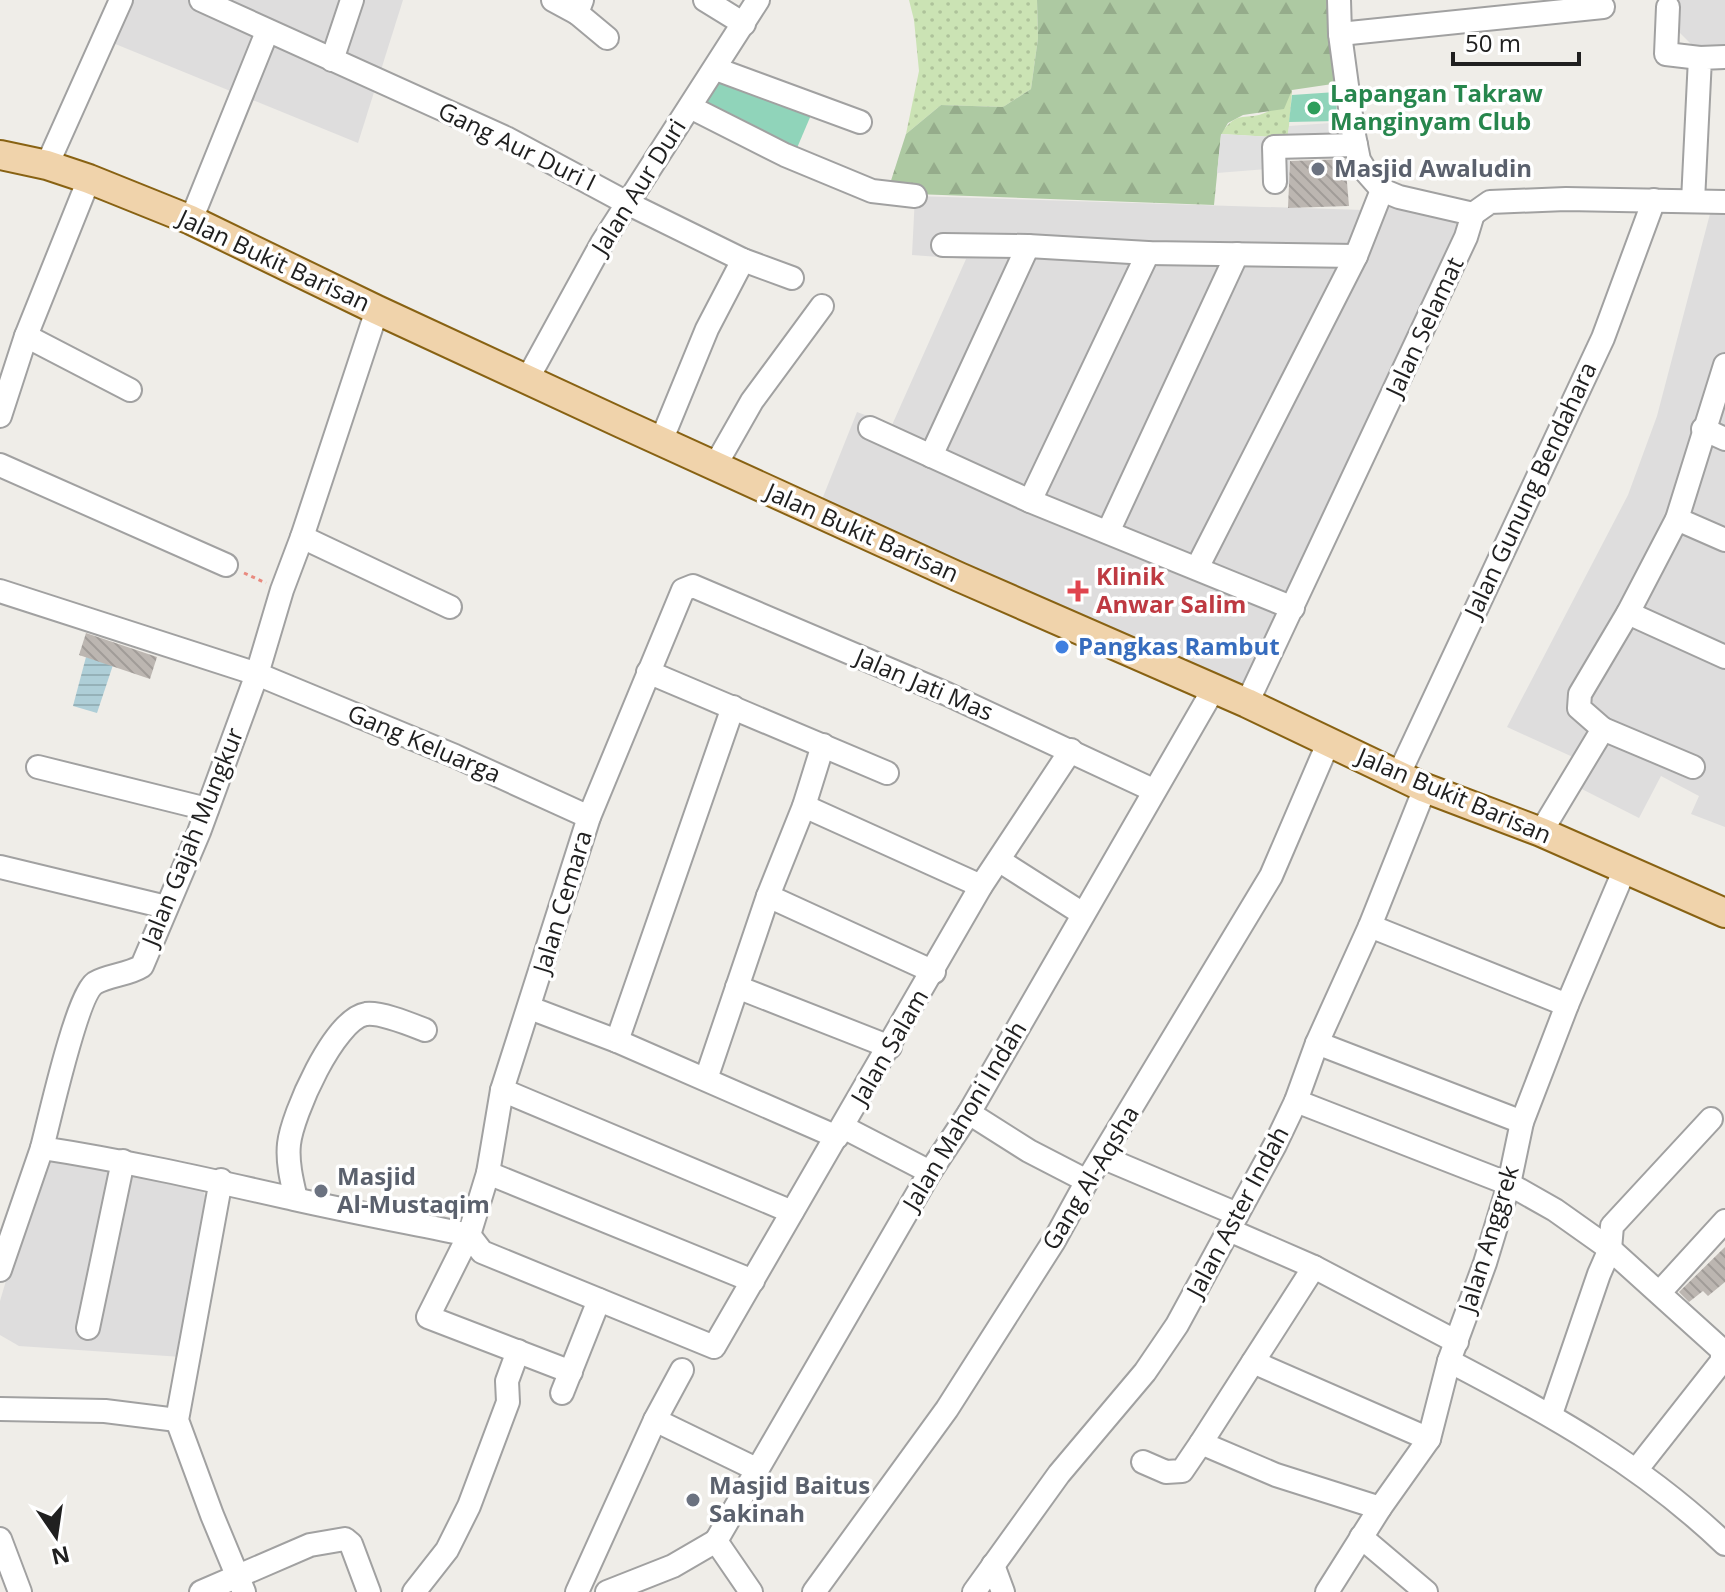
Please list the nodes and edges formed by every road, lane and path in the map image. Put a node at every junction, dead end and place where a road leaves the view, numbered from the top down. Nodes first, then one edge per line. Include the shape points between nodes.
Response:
1 (121, 0) edge
2 (201, 0) edge
3 (352, 0) edge
4 (553, 0) edge
5 (705, 0) edge
6 (758, 0) edge
7 (1339, 0) edge
8 (579, 6) edge
9 (1603, 7) dead end
10 (1668, 7) dead end
11 (744, 24) junction
12 (267, 32) junction
13 (1340, 34) junction
14 (607, 38) dead end
15 (1725, 57) edge
16 (1700, 58) junction
17 (332, 60) junction
18 (716, 69) junction
19 (690, 107) junction
20 (860, 122) dead end
21 (1356, 145) junction
22 (0, 155) edge
23 (47, 165) junction
24 (89, 179) junction
25 (1275, 182) dead end
26 (1382, 190) junction
27 (915, 196) dead end
28 (1654, 200) junction
29 (1693, 201) junction
30 (1725, 202) edge
31 (627, 203) junction
32 (1473, 214) junction
33 (191, 220) junction
34 (943, 245) dead end
35 (1028, 246) junction
36 (1148, 253) junction
37 (1237, 254) junction
38 (1356, 256) junction
39 (743, 260) junction
40 (792, 278) dead end
41 (822, 306) dead end
42 (377, 310) junction
43 (26, 336) junction
44 (1725, 365) edge
45 (528, 378) junction
46 (130, 390) dead end
47 (0, 416) edge
48 (870, 428) dead end
49 (1703, 429) junction
50 (1725, 439) edge
51 (661, 441) junction
52 (931, 456) junction
53 (0, 465) edge
54 (715, 466) junction
55 (1030, 501) junction
56 (1677, 519) junction
57 (1108, 532) junction
58 (302, 537) junction
59 (1725, 540) edge
60 (226, 565) joint
61 (1197, 568) junction
62 (693, 586) joint
63 (282, 590) junction
64 (0, 591) edge
65 (450, 607) dead end
66 (1293, 608) junction
67 (1628, 613) junction
68 (1725, 657) edge
69 (648, 672) junction
70 (257, 674) junction
71 (1213, 690) junction
72 (1247, 703) junction
73 (733, 707) junction
74 (1603, 729) junction
75 (1329, 741) junction
76 (823, 745) junction
77 (1071, 750) junction
78 (38, 767) dead end
79 (1693, 767) dead end
80 (887, 773) dead end
81 (1398, 776) junction
82 (1425, 788) junction
83 (1153, 790) junction
84 (804, 806) junction
85 (207, 809) junction
86 (589, 817) junction
87 (1541, 832) junction
88 (1000, 861) junction
89 (0, 867) edge
90 (1624, 871) junction
91 (981, 886) junction
92 (768, 896) junction
93 (166, 907) junction
94 (1725, 913) edge
95 (1083, 914) junction
96 (1370, 926) junction
97 (934, 972) junction
98 (737, 987) junction
99 (1567, 1005) junction
100 (530, 1008) junction
101 (425, 1030) dead end
102 (617, 1041) junction
103 (1317, 1043) junction
104 (890, 1047) junction
105 (706, 1079) junction
106 (502, 1090) junction
107 (1296, 1101) junction
108 (969, 1113) junction
109 (1711, 1119) dead end
110 (1522, 1122) junction
111 (840, 1132) junction
112 (42, 1148) junction
113 (1102, 1157) junction
114 (123, 1161) junction
115 (930, 1172) junction
116 (488, 1173) junction
117 (221, 1180) junction
118 (1087, 1181) junction
119 (1509, 1184) junction
120 (296, 1199) junction
121 (792, 1212) junction
122 (1725, 1221) edge
123 (1233, 1222) junction
124 (7, 1234) edge
125 (469, 1235) junction
126 (1610, 1249) junction
127 (1314, 1267) junction
128 (0, 1270) edge
129 (753, 1281) junction
130 (1660, 1292) junction
131 (599, 1300) junction
132 (88, 1328) dead end
133 (518, 1351) junction
134 (1453, 1351) junction
135 (1253, 1362) junction
136 (682, 1370) dead end
137 (0, 1409) edge
138 (1551, 1414) junction
139 (177, 1420) junction
140 (655, 1420) junction
141 (1429, 1439) junction
142 (1201, 1443) junction
143 (1143, 1462) dead end
144 (756, 1469) junction
145 (1637, 1469) junction
146 (1380, 1508) junction
147 (1361, 1537) junction
148 (0, 1539) edge
149 (716, 1541) junction
150 (1725, 1544) edge
151 (993, 1565) junction
152 (240, 1583) edge
153 (20, 1592) edge
154 (201, 1592) edge
155 (369, 1592) edge
156 (414, 1592) edge
157 (577, 1592) edge
158 (607, 1592) edge
159 (751, 1592) edge
160 (814, 1592) edge
161 (974, 1592) edge
162 (1003, 1592) edge
163 (1327, 1592) edge
164 (1426, 1592) edge

1 - 23 street
2 - 12 street, Gang Aur Duri I
3 - 17 street
4 - 8 street
5 - 11 street
6 - 11 street, Jalan Aur Duri
7 - 13 street
8 - 14 street
9 - 13 street
10 - 16 street via 1666,54
11 - 18 street, Jalan Aur Duri
12 - 17 street, Gang Aur Duri I
12 - 33 street
13 - 21 street
15 - 16 street
16 - 29 street
17 - 31 street, Gang Aur Duri I via 506,138
18 - 19 street, Jalan Aur Duri
18 - 20 street
19 - 27 street via 872,191
19 - 31 street, Jalan Aur Duri
21 - 25 street via 1274,147
21 - 26 street via 1359,160
22 - 23 main road, Jalan Bukit Barisan
23 - 24 main road, Jalan Bukit Barisan
24 - 33 main road, Jalan Bukit Barisan
24 - 43 street
26 - 32 street
26 - 38 street
28 - 29 street
28 - 32 street via 1490,202
28 - 81 street, Jalan Gunung Bendahara via 1603,338
29 - 30 street
31 - 39 street, Gang Aur Duri I
31 - 45 street, Jalan Aur Duri
32 - 66 street, Jalan Selamat
33 - 42 main road, Jalan Bukit Barisan
34 - 35 street
35 - 36 street
35 - 52 street
36 - 37 street
36 - 55 street
37 - 38 street
37 - 57 street
38 - 61 street
39 - 40 street, Gang Aur Duri I
39 - 51 street via 707,329
41 - 54 street via 752,401
42 - 45 main road, Jalan Bukit Barisan
42 - 58 street, Jalan Gajah Mungkur
43 - 46 street
43 - 47 street
44 - 49 street
45 - 51 main road, Jalan Bukit Barisan
48 - 52 street
49 - 50 street
49 - 56 street
51 - 54 main road, Jalan Bukit Barisan
52 - 55 street
53 - 60 street
54 - 71 main road, Jalan Bukit Barisan
55 - 57 street
56 - 59 street
56 - 67 street
57 - 61 street
58 - 63 street, Jalan Gajah Mungkur
58 - 65 street
60 - 63 path
61 - 66 street
62 - 69 street, Jalan Cemara via 683,590
62 - 77 street, Jalan Jati Mas
63 - 70 street, Jalan Gajah Mungkur
64 - 70 street, Gang Keluarga
66 - 72 street, Jalan Selamat
67 - 68 street
67 - 74 street via 1580,694 1579,708
69 - 73 street
69 - 86 street, Jalan Cemara
70 - 85 street, Jalan Gajah Mungkur
70 - 86 street, Gang Keluarga
71 - 72 main road, Jalan Bukit Barisan
71 - 83 street, Jalan Mahoni Indah
72 - 75 main road, Jalan Bukit Barisan
73 - 76 street
73 - 102 street
74 - 79 street
74 - 87 street
75 - 81 main road, Jalan Bukit Barisan
75 - 113 street, Gang Al-Aqsha via 1271,876
76 - 80 street
76 - 84 street
77 - 83 street, Jalan Jati Mas
77 - 88 street, Jalan Salam
78 - 85 street
81 - 82 main road, Jalan Bukit Barisan
82 - 87 main road, Jalan Bukit Barisan
82 - 96 street, Jalan Aster Indah
83 - 95 street, Jalan Mahoni Indah
84 - 91 street
84 - 92 street
85 - 93 street, Jalan Gajah Mungkur
86 - 100 street, Jalan Cemara
87 - 90 main road, Jalan Bukit Barisan
88 - 91 street, Jalan Salam
88 - 95 street
89 - 93 street
90 - 94 main road, Jalan Bukit Barisan
90 - 99 street, Jalan Anggrek
91 - 97 street, Jalan Salam
92 - 97 street
92 - 98 street
93 - 112 street, Jalan Gajah Mungkur via 142,966 96,983 88,994
95 - 108 street, Jalan Mahoni Indah
96 - 99 street
96 - 103 street, Jalan Aster Indah
97 - 104 street, Jalan Salam
98 - 104 street
98 - 105 street
99 - 110 street, Jalan Anggrek
100 - 102 street
100 - 106 street, Jalan Cemara
101 - 120 street via 366,1014 346,1024 327,1049 289,1143
102 - 105 street
103 - 107 street, Jalan Aster Indah
103 - 110 street
104 - 111 street, Jalan Salam
105 - 111 street
106 - 116 street, Jalan Cemara
106 - 121 street
107 - 119 street
107 - 123 street, Jalan Aster Indah
108 - 115 street, Jalan Mahoni Indah
108 - 118 street
109 - 126 street via 1612,1226
110 - 119 street, Jalan Anggrek
111 - 115 street
111 - 121 street, Jalan Salam
112 - 114 street
112 - 124 street, Jalan Gajah Mungkur
113 - 118 street, Gang Al-Aqsha
113 - 123 street
114 - 117 street
114 - 132 street
115 - 144 street, Jalan Mahoni Indah
116 - 125 street, Jalan Cemara
116 - 129 street
117 - 120 street
117 - 139 street
118 - 160 street, Gang Al-Aqsha via 947,1409
119 - 126 street
119 - 134 street, Jalan Anggrek
120 - 125 street
121 - 129 street, Jalan Salam
122 - 130 street
123 - 127 street
123 - 151 street, Jalan Aster Indah via 1161,1352 1059,1474
124 - 128 street, Jalan Gajah Mungkur
125 - 131 street via 482,1252
125 - 133 street, Jalan Cemara via 428,1317
126 - 130 street
126 - 138 street
127 - 134 street
127 - 135 street
129 - 131 street, Jalan Salam via 714,1347
130 - 145 street via 1722,1350 1724,1358
131 - 133 street via 566,1382
133 - 156 street via 507,1381 508,1402 469,1506 447,1550
134 - 138 street
134 - 141 street, Jalan Anggrek
135 - 141 street
135 - 142 street
136 - 140 street
137 - 139 street via 105,1411
138 - 145 street
139 - 152 street
140 - 144 street
140 - 157 street
141 - 146 street, Jalan Anggrek
142 - 143 street via 1182,1471 1166,1472
142 - 146 street via 1276,1475
144 - 149 street, Jalan Mahoni Indah
145 - 150 street
146 - 147 street, Jalan Anggrek
147 - 163 street, Jalan Anggrek
147 - 164 street
148 - 153 street
149 - 158 street via 673,1566
149 - 159 street
151 - 161 street, Jalan Aster Indah
151 - 162 street
152 - 154 street
152 - 155 street via 310,1545 345,1539

